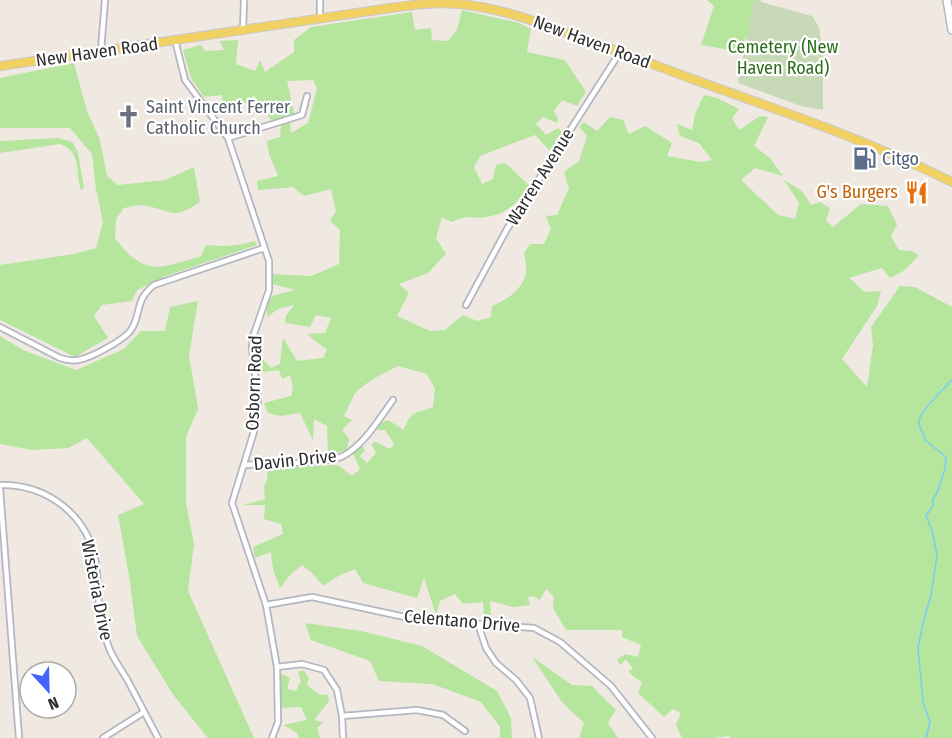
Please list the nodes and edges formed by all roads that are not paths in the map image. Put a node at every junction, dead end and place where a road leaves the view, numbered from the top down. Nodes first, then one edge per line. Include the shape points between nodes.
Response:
1 (105, 0) edge
2 (244, 0) edge
3 (321, 0) edge
4 (947, 0) edge
5 (320, 18) junction
6 (243, 29) junction
7 (952, 30) edge
8 (175, 40) junction
9 (101, 50) junction
10 (620, 52) junction
11 (0, 66) edge
12 (307, 96) dead end
13 (228, 138) junction
14 (952, 182) edge
15 (264, 248) junction
16 (466, 305) dead end
17 (0, 327) edge
18 (393, 400) dead end
19 (244, 465) junction
20 (0, 487) edge
21 (266, 605) junction
22 (478, 624) junction
23 (277, 668) junction
24 (144, 712) junction
25 (342, 716) junction
26 (465, 731) dead end
27 (20, 738) edge
28 (103, 738) edge
29 (158, 738) edge
30 (272, 738) edge
31 (343, 738) edge
32 (539, 738) edge
33 (652, 738) edge

1 - 9 street
2 - 6 street
3 - 5 street
4 - 7 street
5 - 6 main road, New Haven Road
5 - 10 main road, New Haven Road via 423,4 458,4 515,15
6 - 8 main road, New Haven Road
8 - 9 main road, New Haven Road
8 - 13 street, Osborn Road via 185,80
9 - 11 main road, New Haven Road
10 - 14 main road, New Haven Road via 796,116
10 - 16 street, Warren Avenue via 507,229
12 - 13 street via 302,115
13 - 15 street, Osborn Road
15 - 17 street via 154,285 142,298 126,335 81,360 60,358
15 - 19 street, Osborn Road via 269,290 253,337 258,400
18 - 19 street, Davin Drive via 364,439 342,457
19 - 21 street, Osborn Road via 232,503
20 - 24 street, Wisteria Drive via 24,486 45,493 81,523 96,564 98,606 109,648
20 - 27 street
21 - 22 street, Celentano Drive via 312,597 414,619
21 - 23 street, Osborn Road
22 - 32 street via 496,663 530,698
22 - 33 street, Celentano Drive via 534,628 560,642 611,686
23 - 25 street via 302,664 324,670 337,690
23 - 30 street, Osborn Road via 278,722
24 - 28 street
24 - 29 street, Wisteria Drive
25 - 26 street via 417,710 443,715
25 - 31 street

